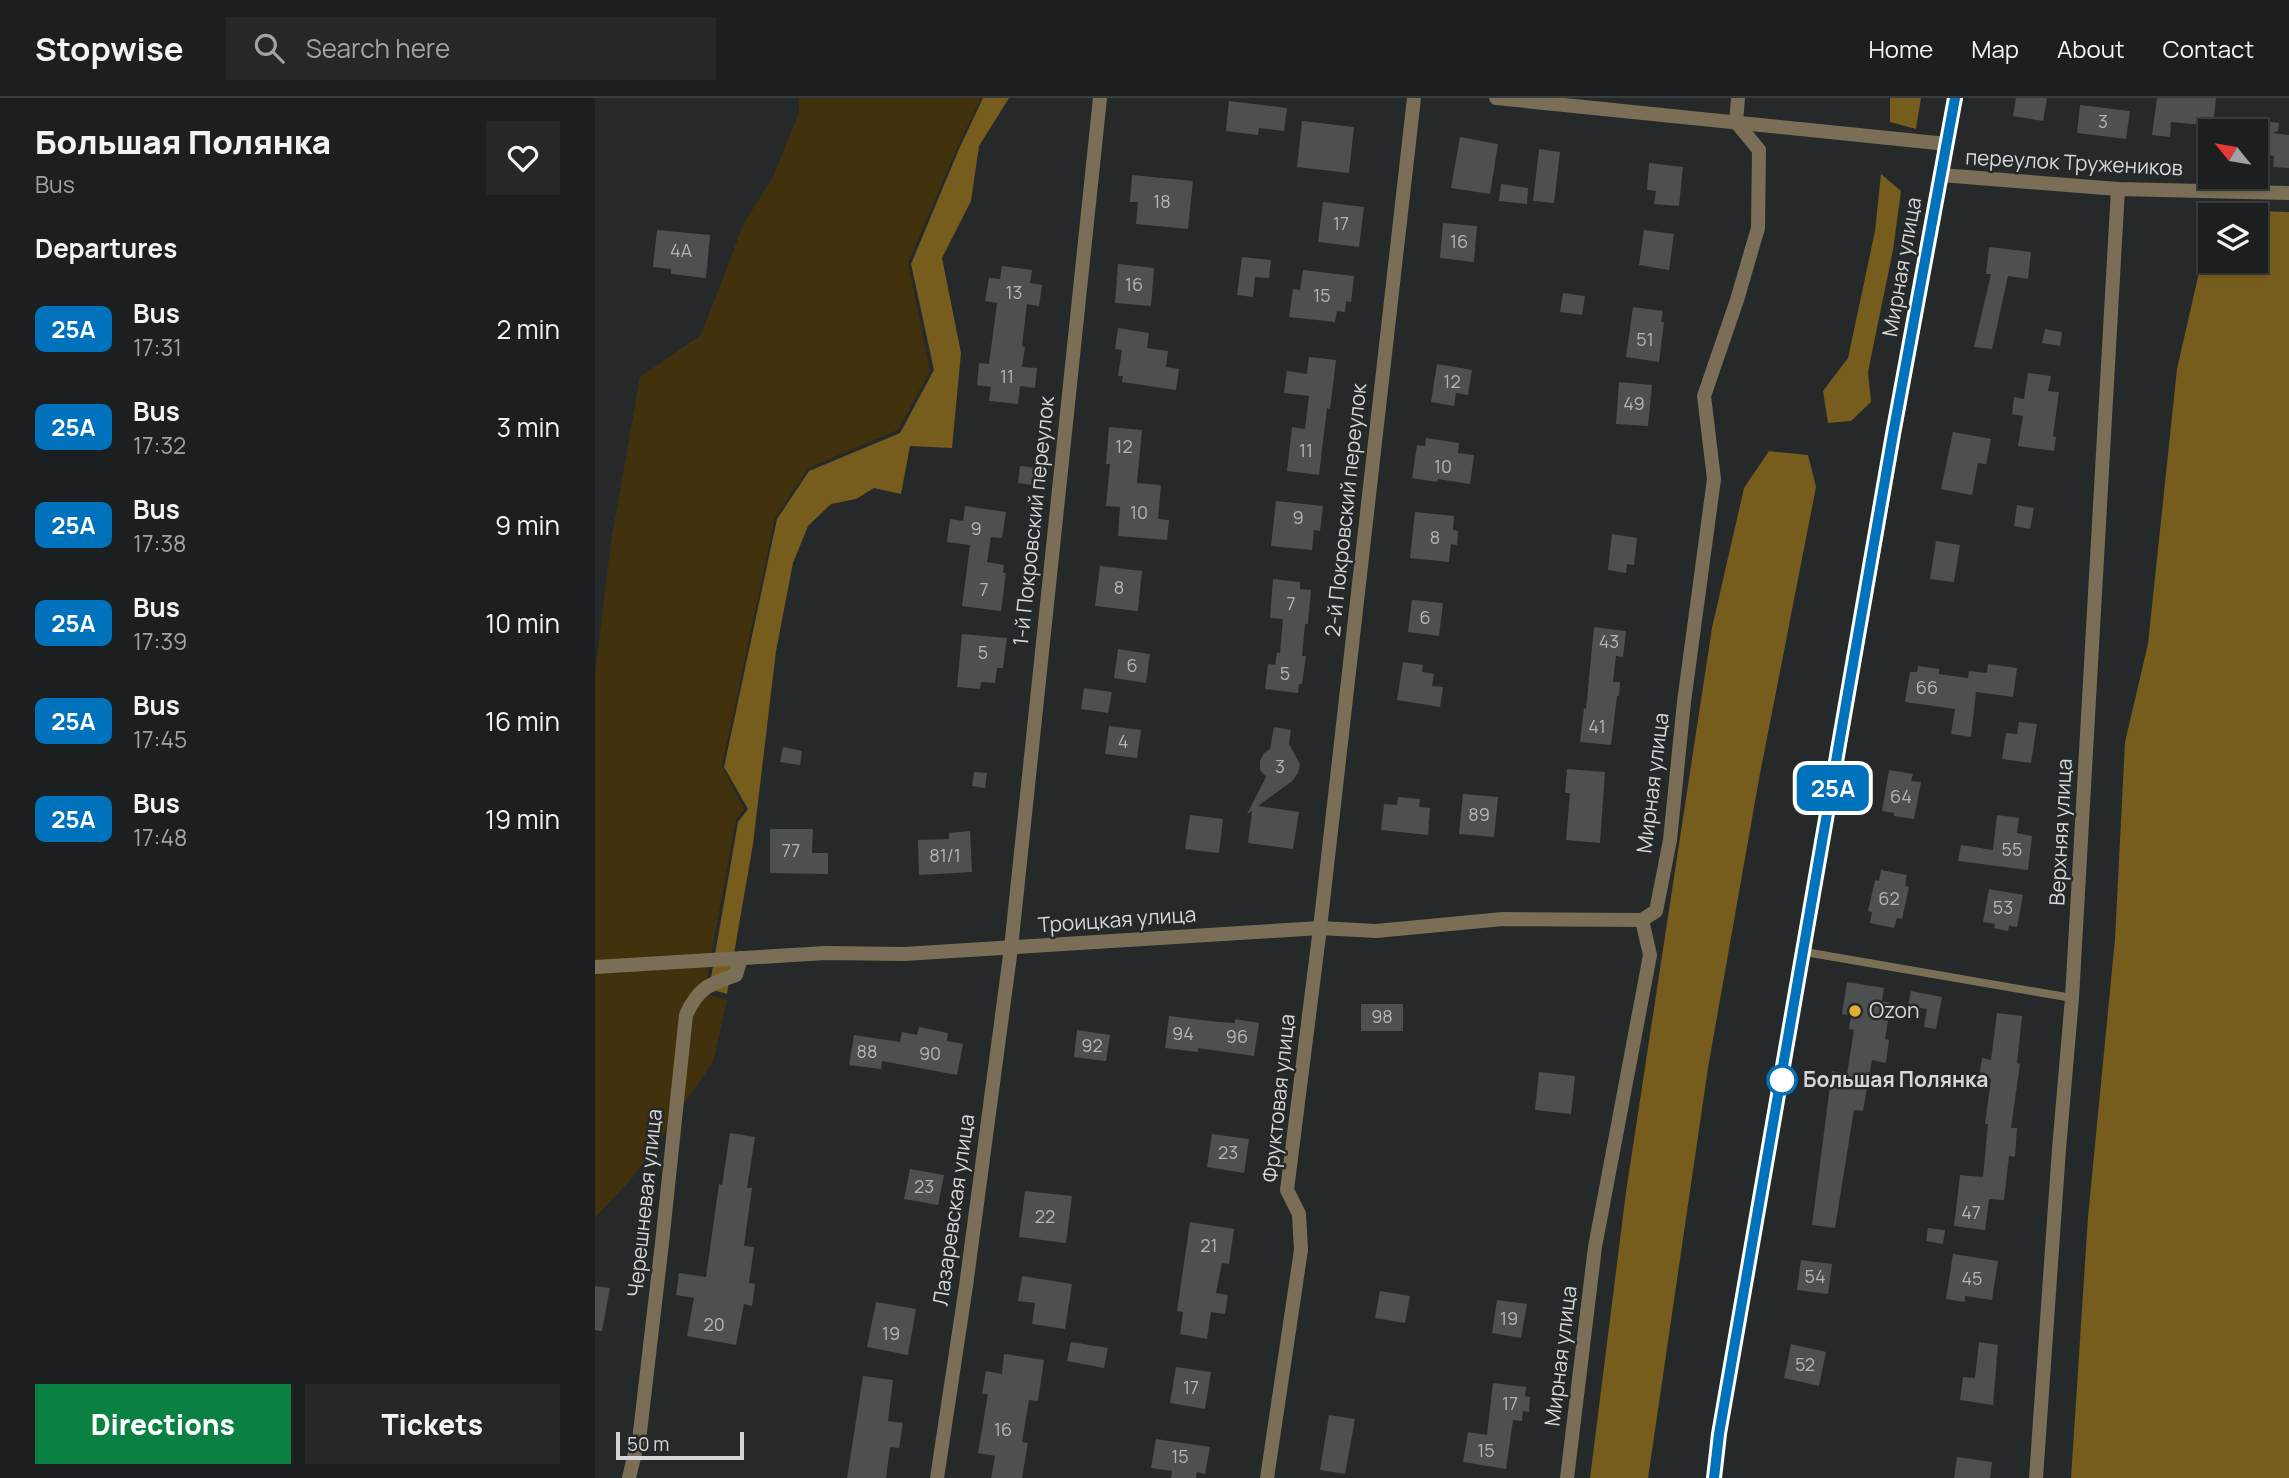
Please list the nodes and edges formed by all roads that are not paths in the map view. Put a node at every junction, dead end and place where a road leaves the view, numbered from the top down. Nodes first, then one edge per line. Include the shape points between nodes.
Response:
1 (1100, 98) edge
2 (1413, 98) edge
3 (1496, 98) edge
4 (1738, 98) edge
5 (1955, 98) edge
6 (1736, 122) junction
7 (1947, 144) junction
8 (1941, 175) junction
9 (2118, 189) junction
10 (2289, 193) edge
11 (1642, 920) junction
12 (1320, 928) junction
13 (1011, 948) junction
14 (1805, 952) junction
15 (741, 958) junction
16 (595, 967) edge
17 (2072, 998) junction
18 (629, 1478) edge
19 (937, 1478) edge
20 (1267, 1478) edge
21 (1567, 1478) edge
22 (1714, 1478) edge
23 (2036, 1478) edge

1 - 13 street, 1-й Покровский переулок
2 - 12 street, 2-й Покровский переулок
3 - 6 street
4 - 6 street
5 - 7 street, Мирная улица
6 - 7 street
6 - 11 street, Мирная улица via 1759,150 1758,228 1703,396 1714,479 1670,840 1656,911
7 - 8 street, Мирная улица
8 - 9 street, переулок Тружеников
8 - 14 street, Мирная улица
9 - 10 street, переулок Тружеников
9 - 17 street, Верхняя улица
11 - 12 street, Троицкая улица via 1503,919 1376,931
11 - 21 street, Мирная улица via 1650,955 1595,1247
12 - 13 street, Троицкая улица
12 - 20 street, Фруктовая улица via 1287,1190 1299,1214 1301,1250
13 - 15 street, Троицкая улица
13 - 19 street, Лазаревская улица
14 - 17 lane
14 - 22 street, Мирная улица
15 - 16 street, Троицкая улица
15 - 18 street, Черешневая улица via 736,975 711,984 693,998 686,1015 641,1419
17 - 23 street, Верхняя улица

